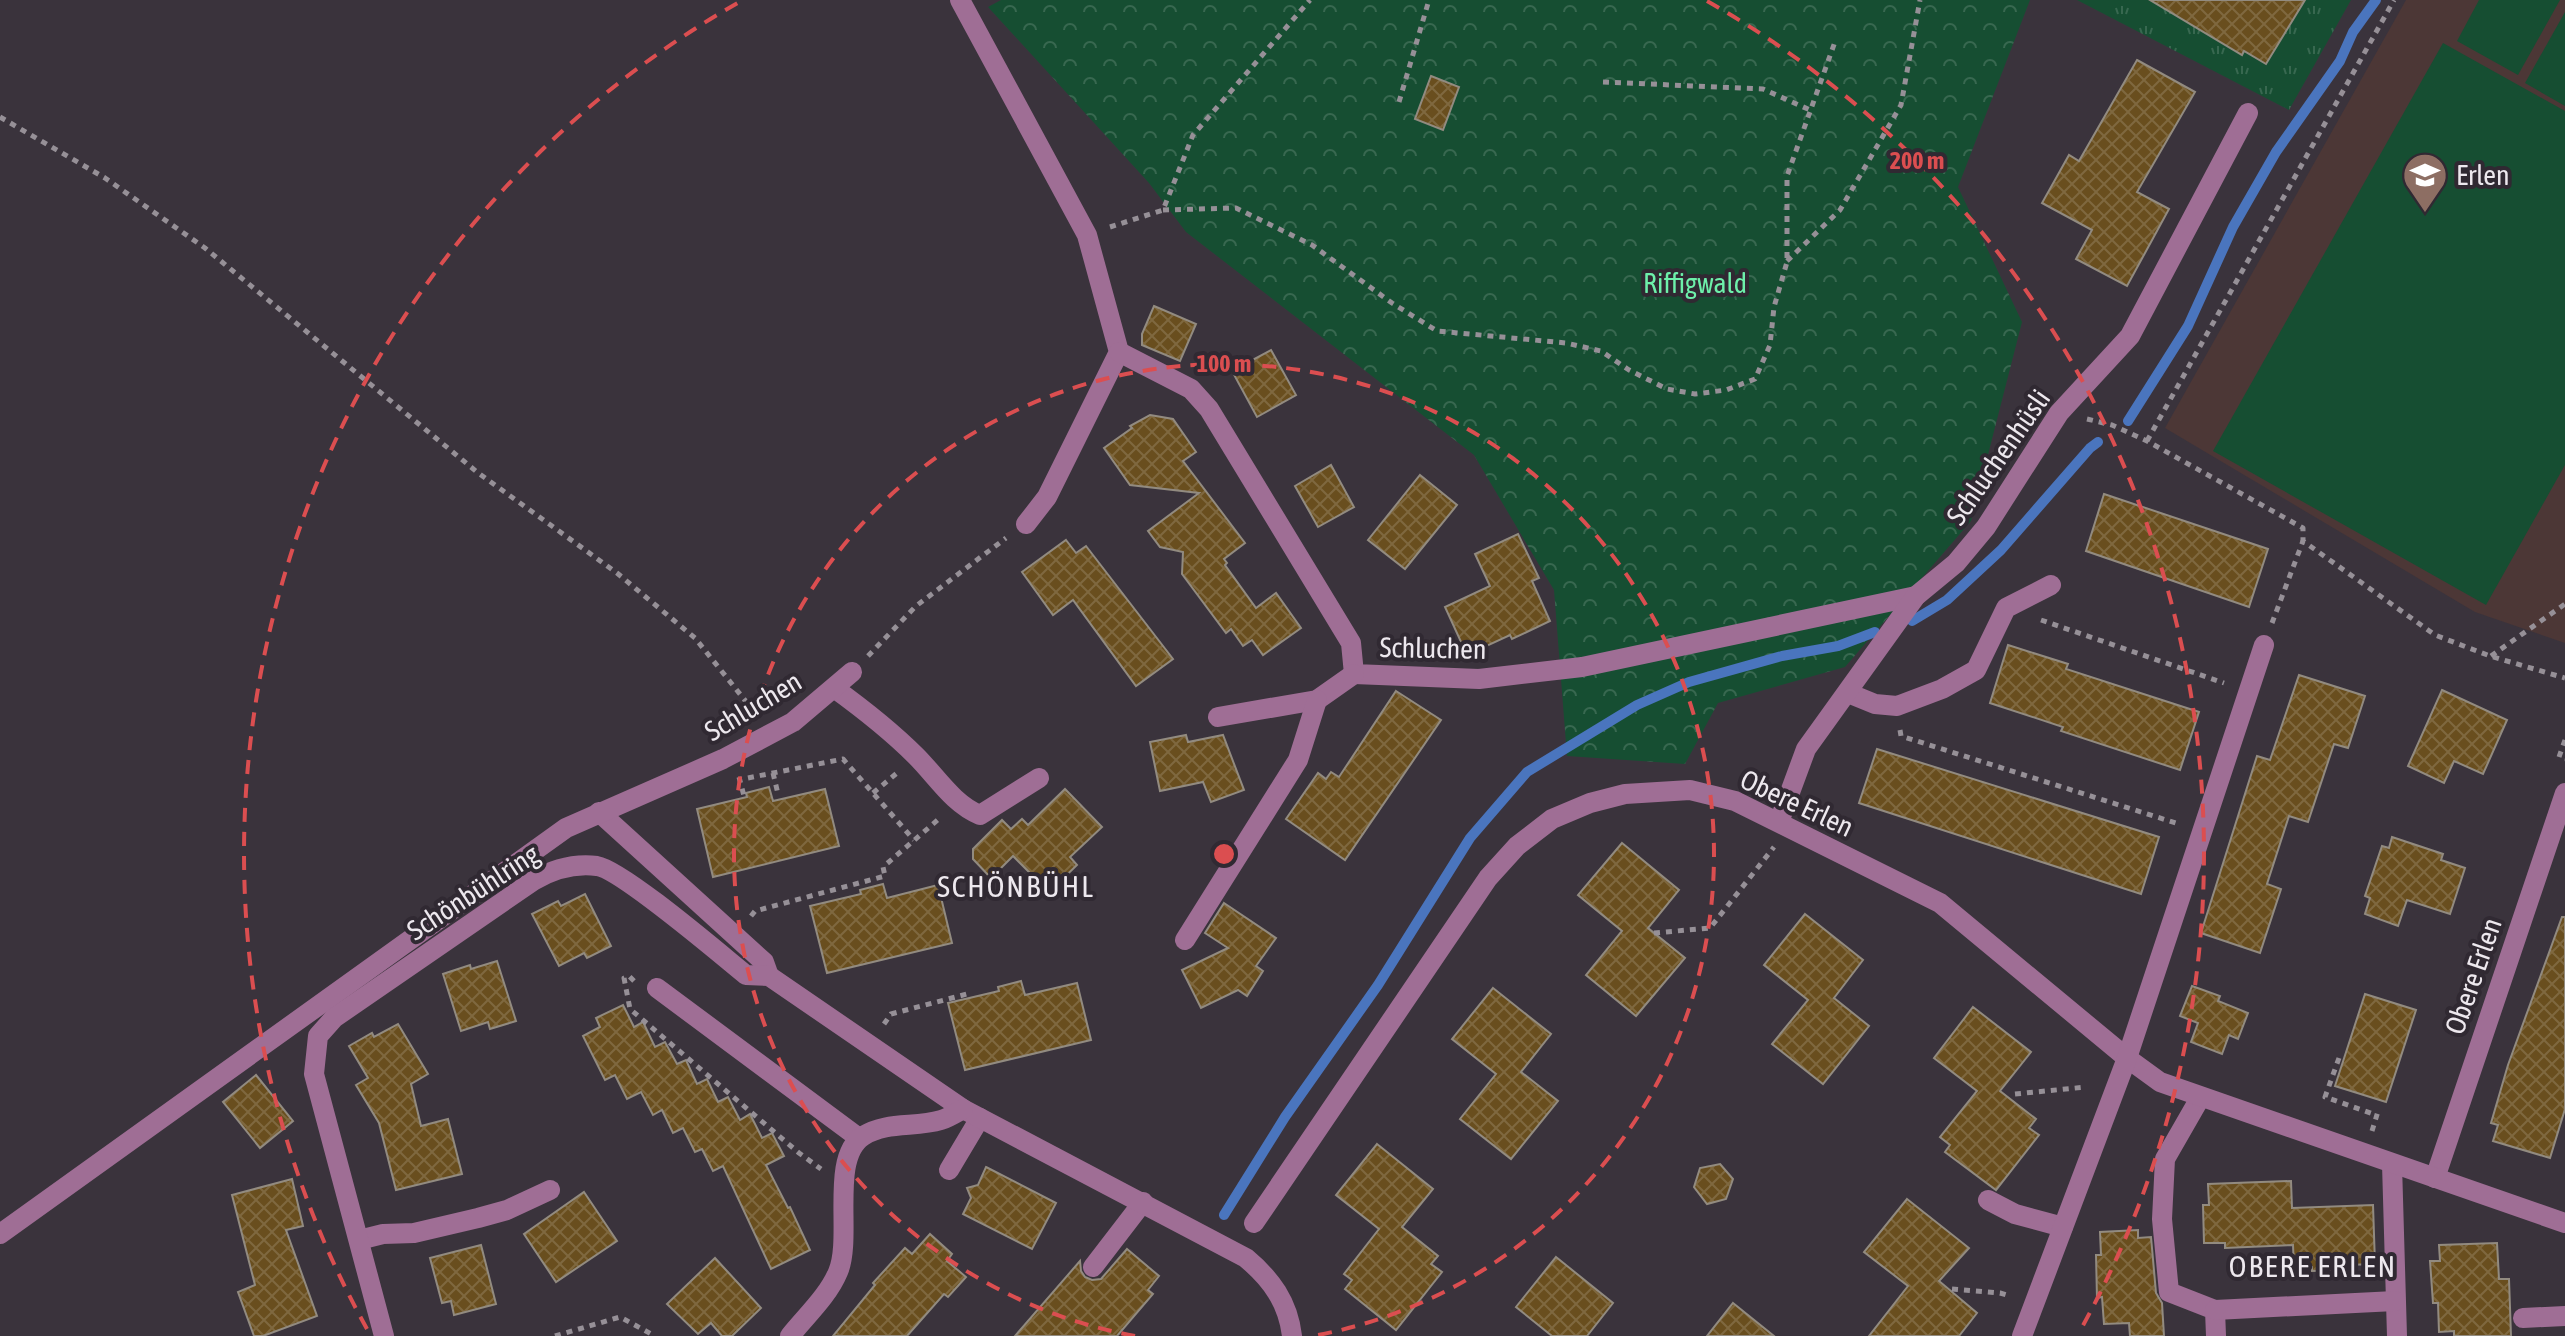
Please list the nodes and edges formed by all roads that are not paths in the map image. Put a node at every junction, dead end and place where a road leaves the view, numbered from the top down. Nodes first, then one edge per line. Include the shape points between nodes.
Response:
1 (960, 0) edge
2 (2248, 113) dead end
3 (1119, 352) junction
4 (1026, 524) road end
5 (2051, 585) dead end
6 (1916, 596) junction
7 (2264, 645) road end
8 (852, 672) road end
9 (1354, 674) junction
10 (834, 688) junction
11 (1848, 693) junction
12 (1317, 700) junction
13 (1218, 717) dead end
14 (1039, 778) dead end
15 (2565, 793) edge
16 (599, 812) junction
17 (1783, 824) junction
18 (1185, 940) dead end
19 (769, 976) junction
20 (657, 988) dead end
21 (2127, 1058) junction
22 (2200, 1098) junction
23 (972, 1114) junction
24 (859, 1138) junction
25 (2392, 1164) junction
26 (949, 1170) dead end
27 (2435, 1178) junction
28 (550, 1190) dead end
29 (1988, 1200) dead end
30 (1143, 1202) junction
31 (1254, 1223) dead end
32 (2565, 1223) edge
33 (2063, 1227) junction
34 (0, 1234) edge
35 (359, 1240) junction
36 (1093, 1267) dead end
37 (2395, 1301) junction
38 (2215, 1310) junction
39 (2565, 1316) edge
40 (2523, 1318) dead end
41 (384, 1336) edge
42 (790, 1336) edge
43 (1292, 1336) edge
44 (2022, 1336) edge
45 (2216, 1336) edge
46 (2397, 1336) edge

1 - 3 street via 1087,235
2 - 6 street, Schluchenhüsli via 2130,336 2059,413 1986,527 1956,563
3 - 4 street via 1047,497
3 - 9 street, Schluchen via 1191,389 1209,409 1351,643
5 - 11 street via 2006,608 1976,670 1942,689 1897,706
6 - 9 street, Schluchen via 1582,667 1479,679
6 - 11 street, Schluchenhüsli
7 - 21 street
8 - 10 street, Schluchen
9 - 12 street
10 - 14 street via 917,756 964,809 980,815
10 - 16 street, Schluchen via 793,722 723,759
11 - 17 street, Schluchenhüsli via 1806,749
12 - 13 street
12 - 18 street via 1298,760
15 - 27 street, Obere Erlen
16 - 19 street via 764,962
16 - 34 street, Schluchen via 566,828
17 - 21 street, Obere Erlen via 1940,903
17 - 31 street, Obere Erlen via 1735,801 1690,790 1625,794 1552,819 1488,878
19 - 23 street, Schönbühlring
19 - 35 street, Schönbühlring via 746,975 600,866 570,865 533,881 334,1018 318,1036 314,1074
20 - 24 street
21 - 22 street, Obere Erlen via 2160,1082
21 - 33 street
22 - 25 street, Obere Erlen
22 - 38 street via 2165,1159 2162,1219 2169,1292
23 - 24 street via 894,1125
23 - 26 street via 969,1141
23 - 30 street, Schönbühlring
24 - 42 street via 850,1150 845,1178 840,1270
25 - 27 street, Obere Erlen
25 - 37 street
27 - 32 street, Obere Erlen
28 - 35 street via 478,1218
29 - 33 street via 2015,1214
30 - 36 street
30 - 43 street, Schönbühlring via 1246,1258 1266,1275 1282,1300
33 - 44 street
35 - 41 street, Schönbühlring
37 - 38 street
37 - 46 street
38 - 45 street
39 - 40 street

